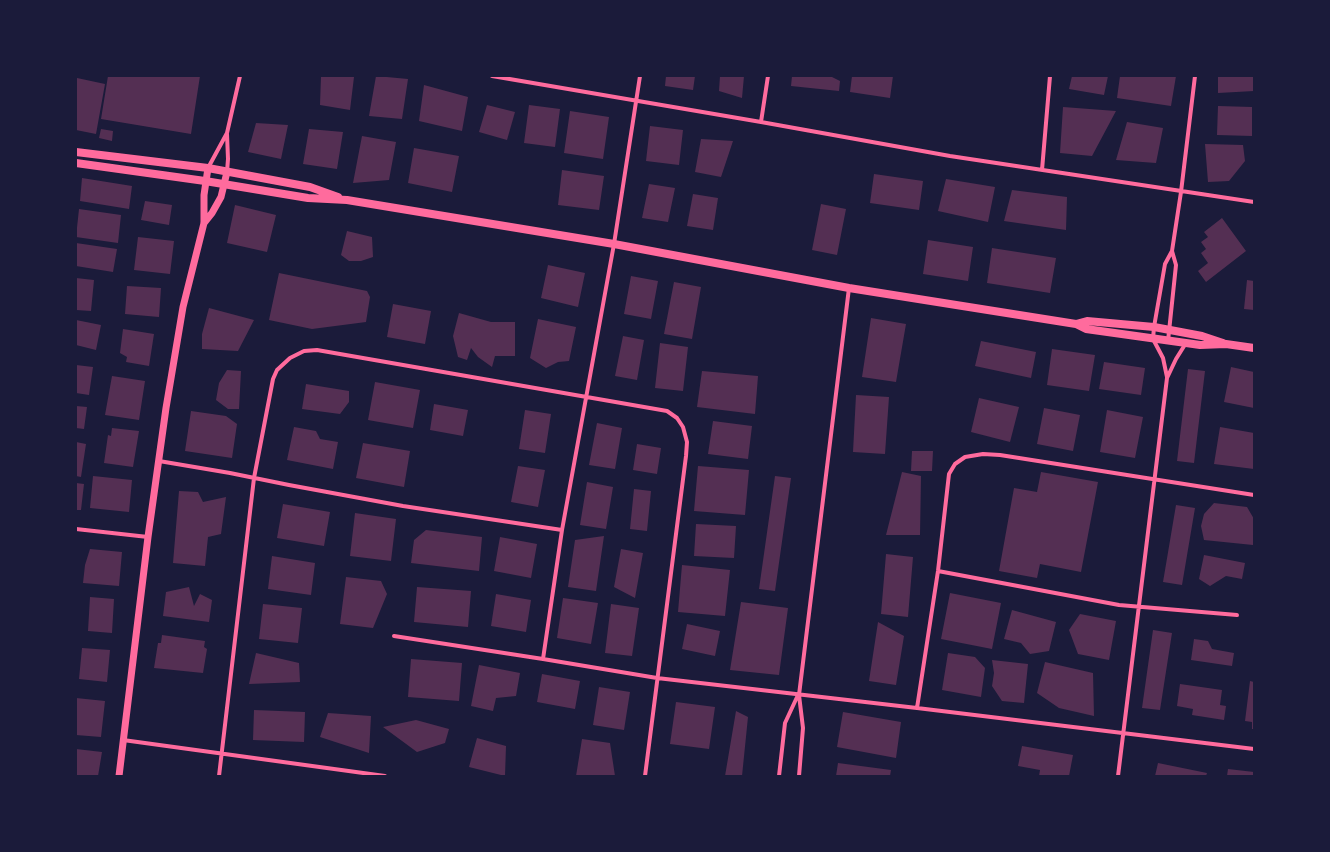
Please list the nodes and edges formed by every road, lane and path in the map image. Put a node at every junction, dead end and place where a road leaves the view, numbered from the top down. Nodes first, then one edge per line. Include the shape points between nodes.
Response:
1 (240, 76) edge
2 (492, 76) edge
3 (640, 76) edge
4 (768, 76) edge
5 (1050, 76) edge
6 (1195, 76) edge
7 (636, 102) junction
8 (761, 122) junction
9 (227, 133) junction
10 (76, 152) edge
11 (76, 163) edge
12 (208, 168) junction
13 (1042, 170) junction
14 (227, 172) junction
15 (205, 182) junction
16 (225, 184) junction
17 (1181, 192) junction
18 (347, 200) junction
19 (1254, 202) edge
20 (204, 223) junction
21 (614, 244) junction
22 (1172, 251) junction
23 (849, 288) junction
24 (1076, 324) junction
25 (1154, 327) junction
26 (1169, 329) junction
27 (1154, 339) junction
28 (1168, 341) junction
29 (1186, 343) junction
30 (1226, 344) junction
31 (1254, 348) edge
32 (1167, 378) junction
33 (587, 398) junction
34 (159, 461) junction
35 (254, 478) junction
36 (1154, 479) junction
37 (1254, 495) edge
38 (76, 530) edge
39 (562, 530) junction
40 (148, 537) junction
41 (938, 571) junction
42 (1139, 607) junction
43 (1237, 616) dead end
44 (394, 636) dead end
45 (544, 659) junction
46 (657, 678) junction
47 (799, 694) junction
48 (917, 708) junction
49 (1123, 733) junction
50 (123, 740) junction
51 (1254, 749) edge
52 (222, 753) junction
53 (119, 776) edge
54 (220, 776) edge
55 (385, 776) edge
56 (645, 776) edge
57 (779, 776) edge
58 (799, 776) edge
59 (1118, 776) edge

1 - 9 street
2 - 7 street
3 - 7 street
4 - 8 street
5 - 13 street
6 - 17 street
7 - 8 street
7 - 21 street
8 - 13 street
9 - 12 street
9 - 14 street
10 - 12 main road
11 - 15 main road
12 - 14 main road
12 - 15 street
13 - 17 street
14 - 16 street
14 - 18 main road via 310,187
15 - 16 main road
15 - 20 street
16 - 18 main road via 308,198
16 - 20 street via 221,197
17 - 19 street
17 - 22 street
18 - 21 main road
20 - 34 street via 183,307
21 - 23 main road
21 - 33 street
22 - 25 street via 1165,264
22 - 26 street via 1176,265
23 - 24 main road
23 - 47 street
24 - 25 main road via 1087,321
24 - 27 main road via 1086,329
25 - 26 main road
25 - 27 street
26 - 28 street
26 - 30 main road
27 - 28 main road
27 - 32 street via 1163,358
28 - 29 main road
29 - 30 main road
29 - 32 street
30 - 31 main road
32 - 36 street
33 - 35 street via 317,350 304,351 284,362 273,379
33 - 39 street
33 - 46 street via 667,411 677,418 683,427 687,442
34 - 35 street
34 - 40 street
35 - 39 street via 403,506
35 - 52 street
36 - 37 street
36 - 41 street via 1000,455 965,457 955,464 949,474
36 - 42 street
38 - 40 street
39 - 45 street
40 - 50 street
41 - 42 street
41 - 48 street
42 - 43 street
42 - 49 street
44 - 45 street
45 - 46 street
46 - 47 street
46 - 56 street
47 - 48 street
47 - 57 street via 785,723
47 - 58 street via 804,728
48 - 49 street
49 - 51 street
49 - 59 street
50 - 52 street
50 - 53 street
52 - 54 street
52 - 55 street

